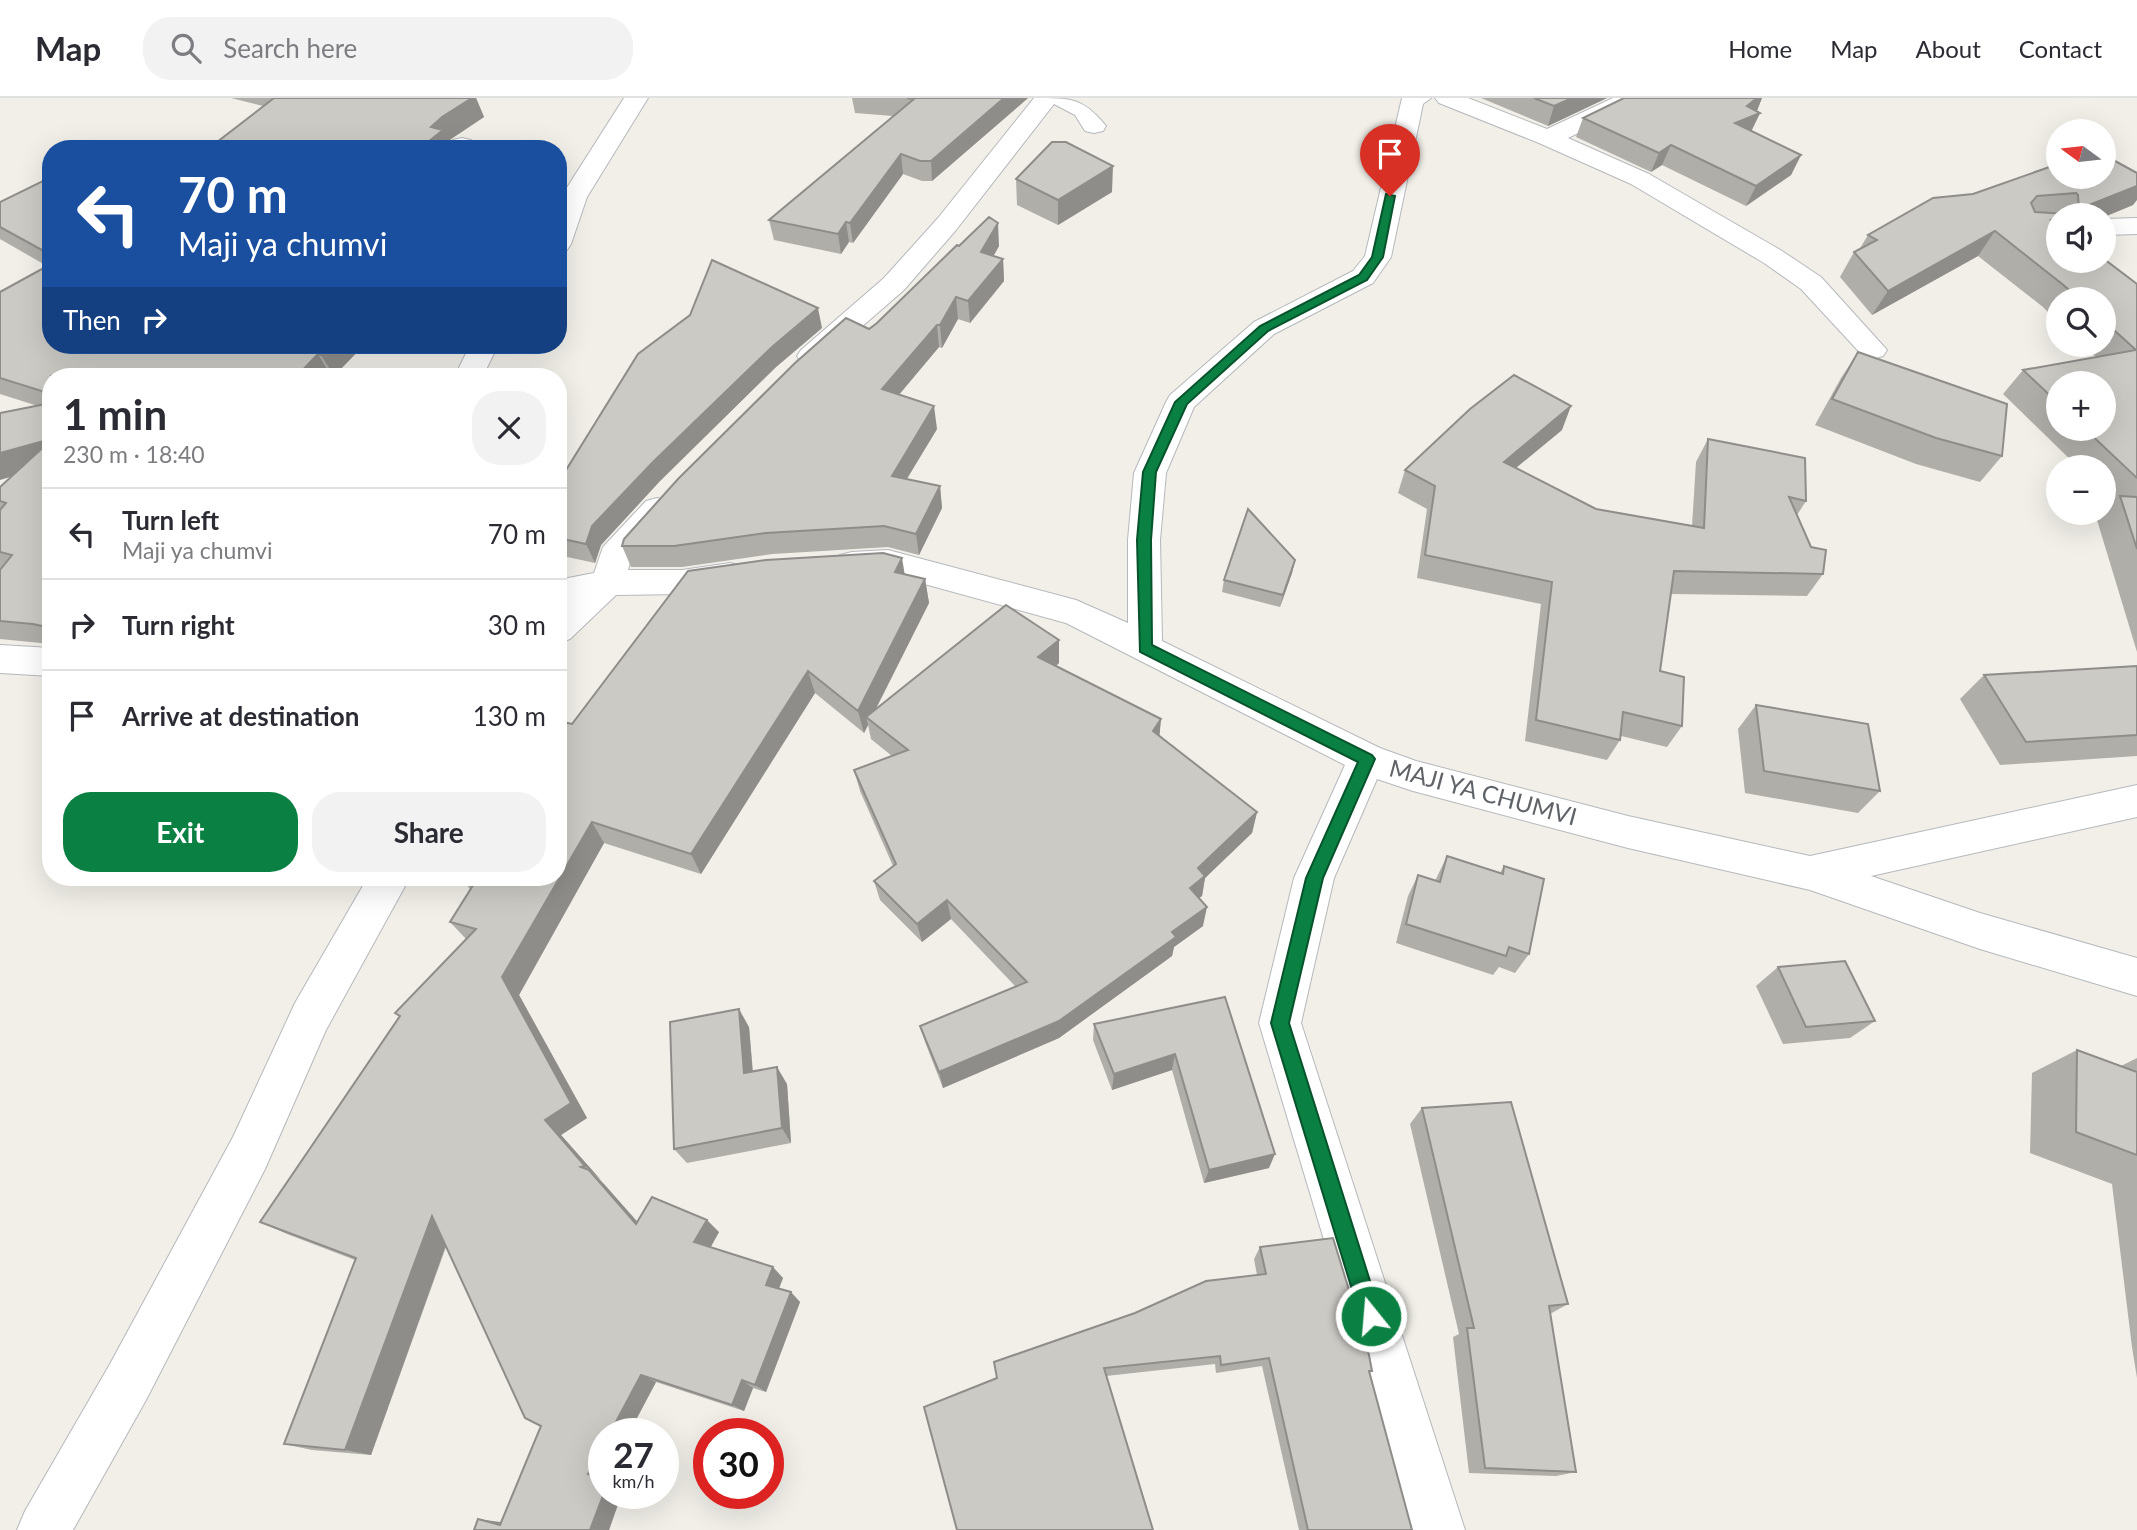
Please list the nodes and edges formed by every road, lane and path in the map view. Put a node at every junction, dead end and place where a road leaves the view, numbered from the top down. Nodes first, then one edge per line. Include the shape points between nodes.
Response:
1 (636, 98) edge
2 (1046, 98) edge
3 (1060, 98) edge
4 (1419, 98) edge
5 (1447, 98) edge
6 (1632, 98) edge
7 (1094, 127) dead end
8 (1548, 138) junction
9 (567, 218) edge
10 (2137, 226) edge
11 (2116, 227) edge
12 (1873, 350) dead end
13 (788, 376) edge
14 (673, 491) edge
15 (824, 566) edge
16 (760, 571) edge
17 (608, 583) junction
18 (567, 591) edge
19 (567, 622) edge
20 (1145, 648) junction
21 (0, 659) edge
22 (42, 661) edge
23 (1367, 759) junction
24 (2137, 801) edge
25 (1810, 873) junction
26 (384, 886) edge
27 (2137, 977) edge
28 (44, 1530) edge
29 (1438, 1530) edge

1 - 9 street via 574,197
2 - 13 street via 894,284
3 - 7 street via 1084,110
4 - 20 street via 1412,100 1378,257 1363,277 1264,328 1181,402 1150,472 1144,540
5 - 8 street
6 - 8 street
8 - 12 street via 1640,180 1773,257 1811,283
10 - 11 street
14 - 17 street via 615,555
15 - 20 street, MAJI YA CHUMVI via 888,562 1076,613
16 - 17 street via 682,582
17 - 18 street
17 - 19 street
20 - 23 street, MAJI YA CHUMVI
21 - 22 street
23 - 25 street, MAJI YA CHUMVI via 1413,776 1628,832
23 - 29 street via 1314,878 1280,1023
24 - 25 street
25 - 27 street, MAJI YA CHUMVI via 1980,931
26 - 28 street via 310,1017 249,1153 128,1382

